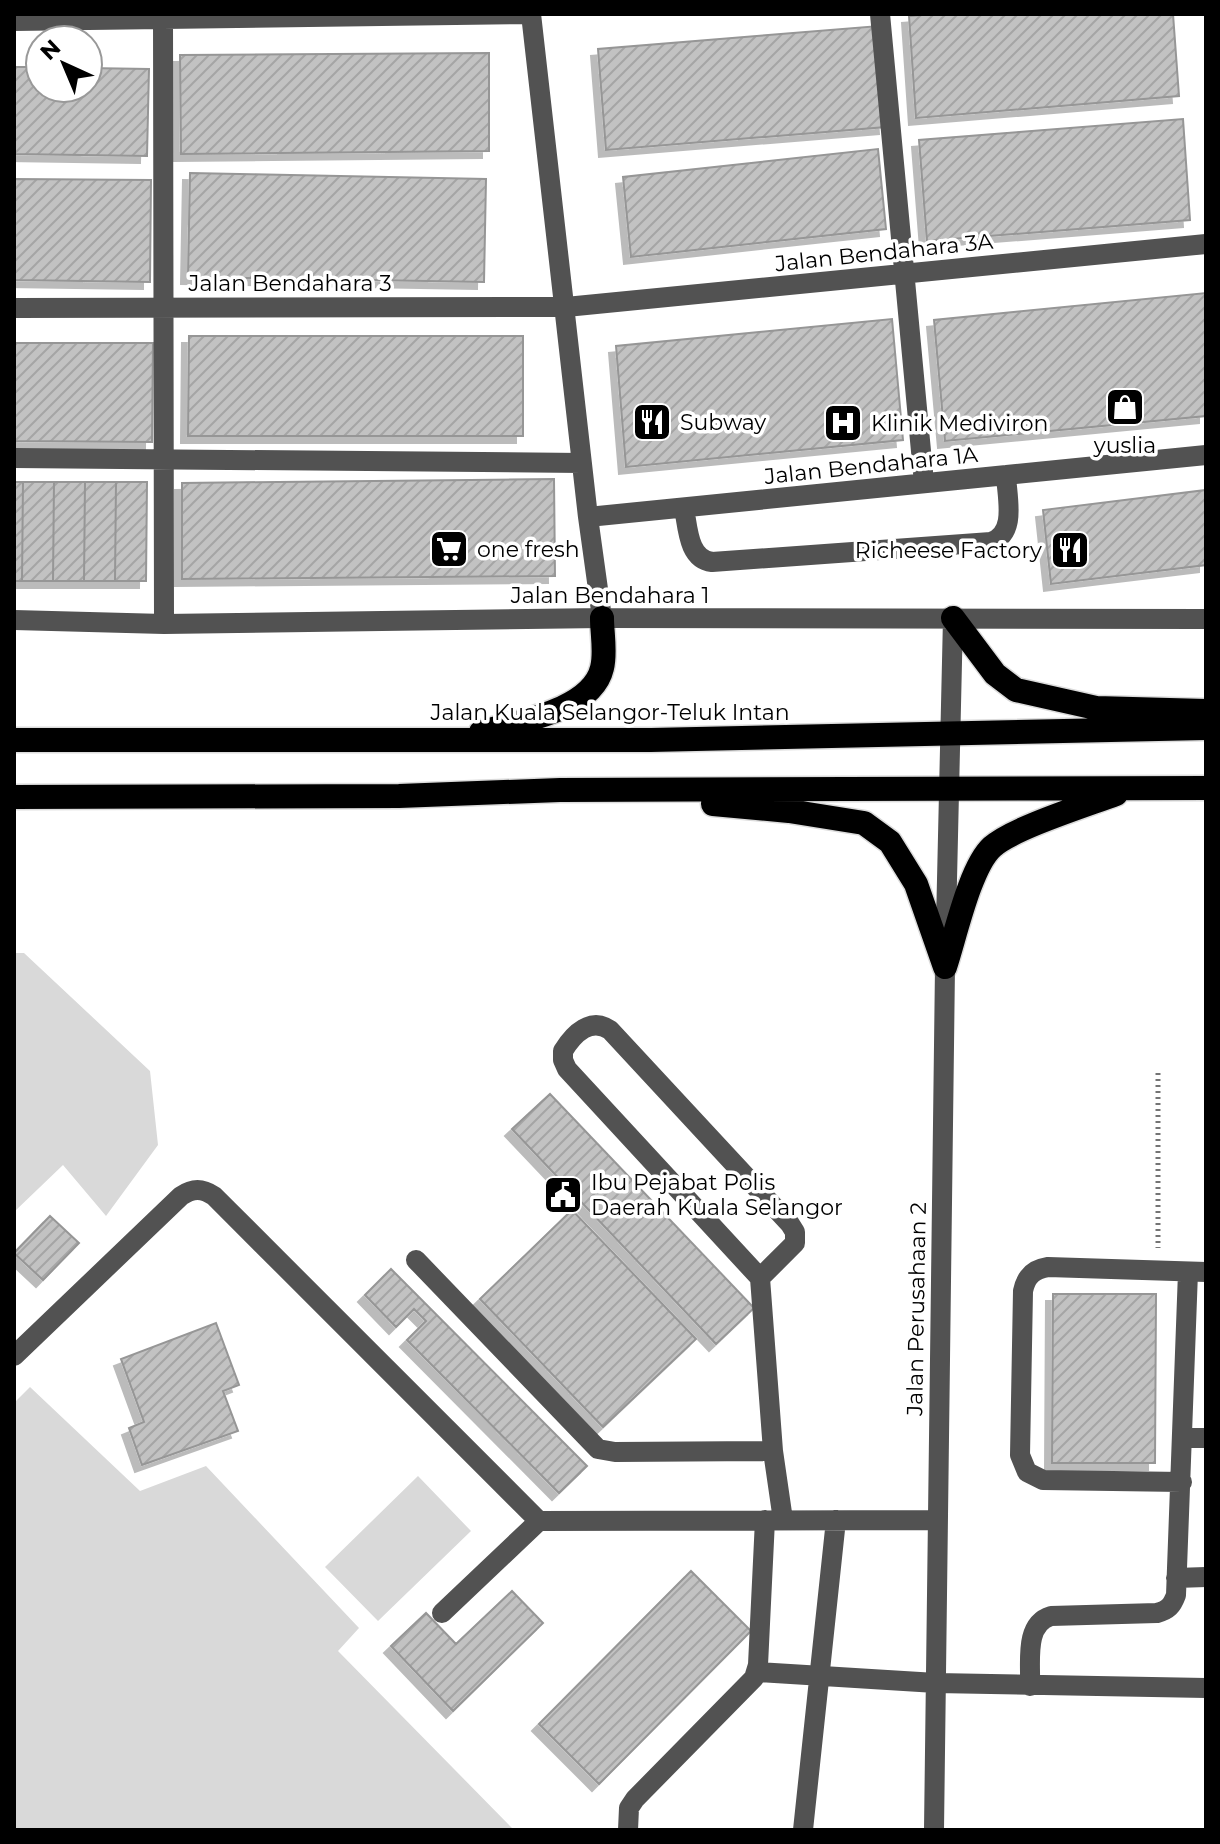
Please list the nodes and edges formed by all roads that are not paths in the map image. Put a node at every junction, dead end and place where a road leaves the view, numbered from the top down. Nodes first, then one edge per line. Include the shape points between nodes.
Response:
1 (524, 14) edge
2 (531, 14) edge
3 (880, 14) edge
4 (163, 18) edge
5 (14, 21) edge
6 (1206, 244) edge
7 (904, 274) junction
8 (163, 307) junction
9 (566, 307) junction
10 (14, 308) edge
11 (1206, 455) edge
12 (14, 458) edge
13 (164, 459) junction
14 (582, 463) junction
15 (1006, 475) junction
16 (924, 483) junction
17 (684, 508) junction
18 (588, 517) junction
19 (602, 618) junction
20 (953, 618) junction
21 (1206, 619) edge
22 (14, 620) edge
23 (164, 624) junction
24 (1206, 711) edge
25 (1206, 728) edge
26 (951, 732) junction
27 (456, 739) junction
28 (14, 740) edge
29 (1129, 788) junction
30 (1206, 788) edge
31 (950, 789) junction
32 (560, 790) junction
33 (14, 797) edge
34 (945, 967) junction
35 (416, 1260) dead end
36 (1197, 1272) edge
37 (760, 1278) junction
38 (14, 1356) edge
39 (1183, 1438) junction
40 (1206, 1438) edge
41 (773, 1451) junction
42 (1182, 1482) junction
43 (774, 1520) junction
44 (836, 1520) junction
45 (938, 1520) junction
46 (539, 1521) junction
47 (1206, 1577) edge
48 (1176, 1578) junction
49 (442, 1613) dead end
50 (757, 1672) junction
51 (820, 1677) junction
52 (936, 1683) junction
53 (1030, 1686) junction
54 (1206, 1688) edge
55 (628, 1830) edge
56 (803, 1830) edge
57 (934, 1830) edge

1 - 4 street
2 - 9 street
3 - 7 street
4 - 5 street
4 - 8 street
6 - 7 street, Jalan Bendahara 3A
7 - 9 street, Jalan Bendahara 3A
7 - 16 street
8 - 9 street, Jalan Bendahara 3
8 - 10 street, Jalan Bendahara 3
8 - 13 street
9 - 14 street
11 - 15 street, Jalan Bendahara 1A
12 - 13 street
13 - 14 street
13 - 23 street
14 - 18 street
15 - 16 street, Jalan Bendahara 1A
15 - 17 street via 1006,531 991,542 712,562 696,555
16 - 17 street, Jalan Bendahara 1A
17 - 18 street, Jalan Bendahara 1A
18 - 19 street
19 - 20 street, Jalan Bendahara 1
19 - 23 street, Jalan Bendahara 1
19 - 27 highway via 602,669 589,691 565,708
20 - 21 street, Jalan Bendahara 1
20 - 24 highway via 995,674 1016,690 1096,708
20 - 26 street, Jalan Perusahaan 2
22 - 23 street, Jalan Bendahara 1
25 - 26 highway, Jalan Kuala Selangor-Teluk Intan
26 - 27 highway, Jalan Kuala Selangor-Teluk Intan
26 - 31 street, Jalan Perusahaan 2
27 - 28 highway, Jalan Kuala Selangor-Teluk Intan
29 - 30 highway
29 - 31 highway
29 - 34 highway via 991,848 975,872
31 - 32 highway
31 - 34 street, Jalan Perusahaan 2
32 - 33 highway
32 - 34 highway via 864,823 890,842 916,884
34 - 45 street, Jalan Perusahaan 2
35 - 41 street via 598,1449
36 - 39 street
36 - 42 street via 1048,1267 1031,1273 1023,1291 1020,1455 1027,1472 1043,1480
37 - 37 street via 567,1069 563,1051 583,1029 602,1024 610,1030 790,1224 795,1243
37 - 41 street
38 - 46 street via 181,1196 207,1191
39 - 40 street
39 - 42 street
41 - 43 street
42 - 48 street
43 - 44 street
43 - 46 street
43 - 50 street
44 - 45 street
44 - 51 street
45 - 52 street, Jalan Perusahaan 2
46 - 49 street
47 - 48 street
48 - 53 street via 1176,1595 1166,1611 1041,1619 1032,1636
50 - 51 street
50 - 55 street via 635,1799
51 - 52 street
51 - 56 street
52 - 53 street
52 - 57 street, Jalan Perusahaan 2
53 - 54 street

